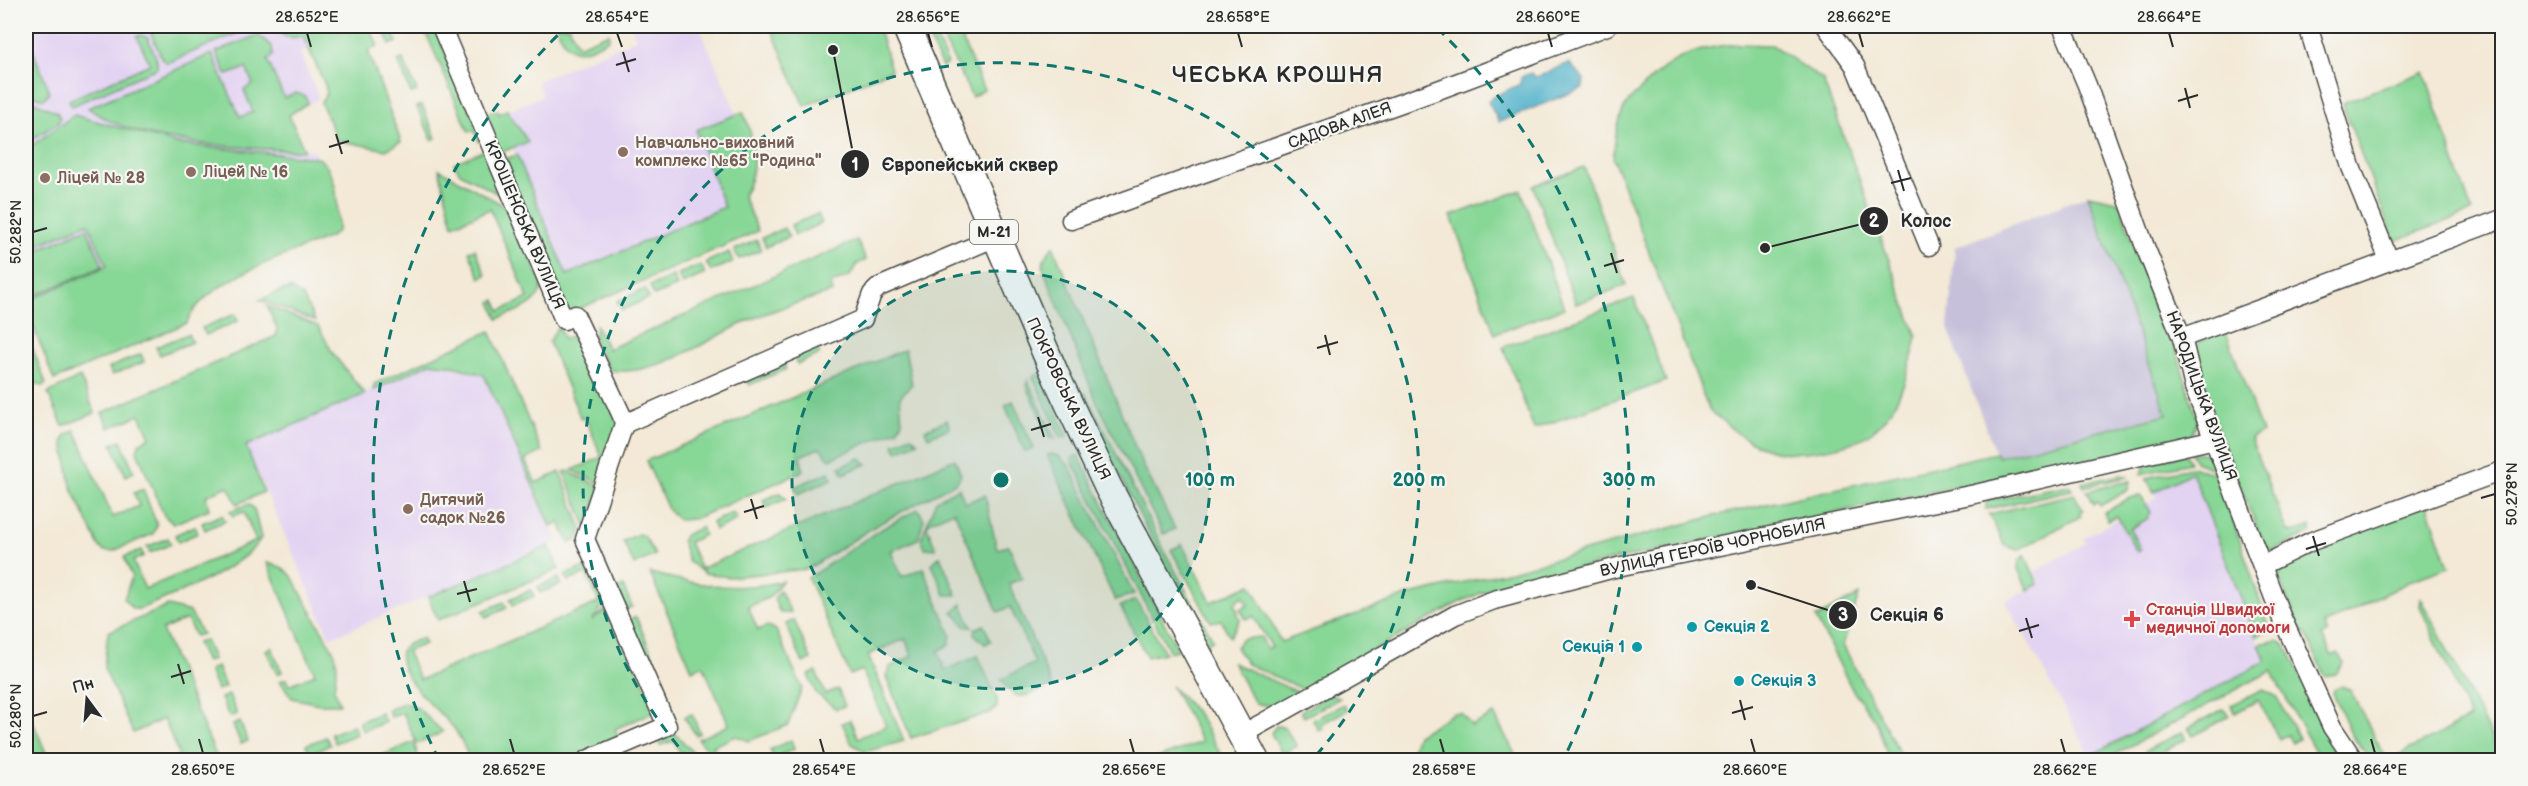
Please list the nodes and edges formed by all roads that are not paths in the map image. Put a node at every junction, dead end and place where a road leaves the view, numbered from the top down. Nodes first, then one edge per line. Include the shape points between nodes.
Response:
1 (441, 26) edge
2 (906, 26) edge
3 (1607, 26) edge
4 (1826, 26) edge
5 (2062, 26) edge
6 (2308, 26) edge
7 (2502, 219) edge
8 (1071, 220) dead end
9 (996, 237) junction
10 (1929, 246) dead end
11 (2390, 260) junction
12 (2182, 338) junction
13 (624, 424) junction
14 (2215, 439) junction
15 (2502, 471) edge
16 (2263, 565) junction
17 (1241, 735) junction
18 (587, 760) edge
19 (1255, 760) edge
20 (2354, 760) edge

1 - 13 street, КРОШЕНСЬКА ВУЛИЦЯ via 554,299 564,320 575,315
2 - 9 highway, ПОКРОВСЬКА ВУЛИЦЯ / М-21
3 - 8 street, САДОВА АЛЕЯ
4 - 10 street via 1855,66
5 - 12 street, НАРОДИЦЬКА ВУЛИЦЯ
6 - 11 street via 2351,167
7 - 11 street
9 - 13 street via 879,287 872,294 863,319
9 - 17 highway, ПОКРОВСЬКА ВУЛИЦЯ / М-21 via 1054,374 1108,487
11 - 12 street
12 - 14 street, НАРОДИЦЬКА ВУЛИЦЯ via 2194,387
13 - 18 street via 585,539 667,726
14 - 16 street, НАРОДИЦЬКА ВУЛИЦЯ
14 - 17 street, ВУЛИЦЯ ГЕРОЇВ ЧОРНОБИЛЯ via 1975,495 1622,566 1494,600 1455,615
15 - 16 street via 2312,541
16 - 20 street, НАРОДИЦЬКА ВУЛИЦЯ via 2281,616 2332,727
17 - 19 highway, ПОКРОВСЬКА ВУЛИЦЯ / М-21

